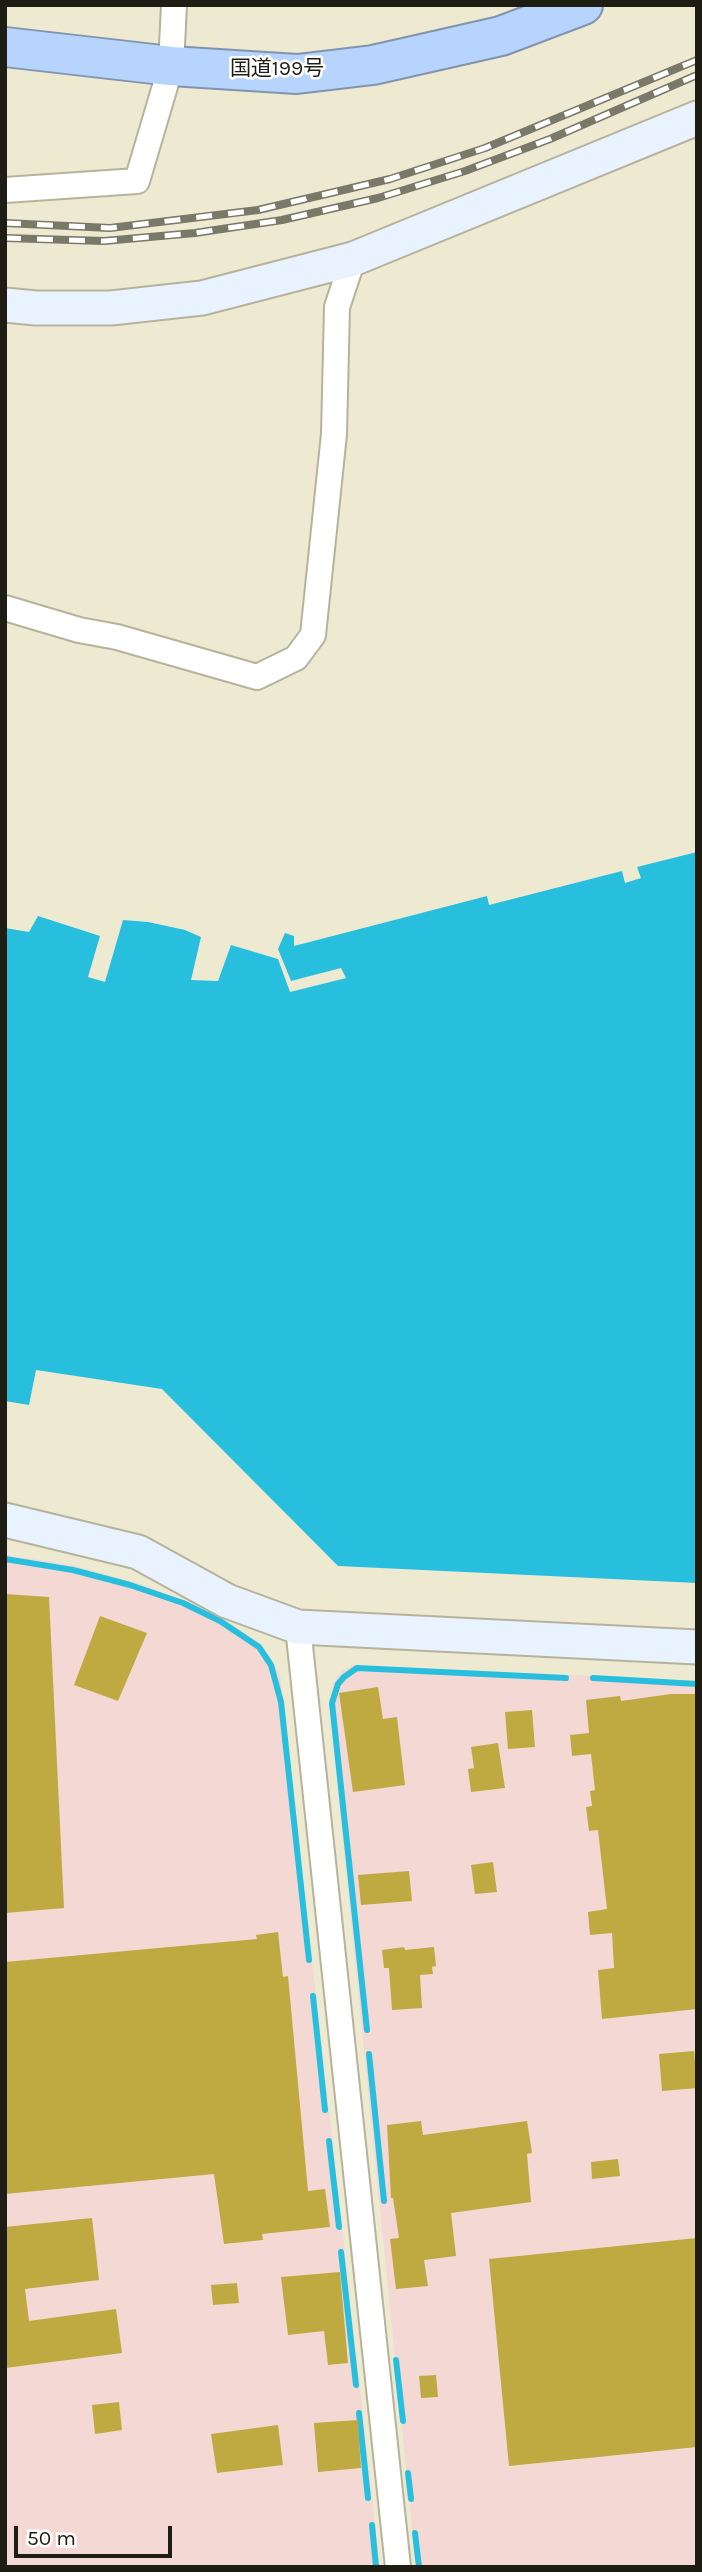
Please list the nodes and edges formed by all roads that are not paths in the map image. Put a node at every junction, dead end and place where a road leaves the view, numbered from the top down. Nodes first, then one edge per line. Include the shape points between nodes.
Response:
1 (174, 5) edge
2 (511, 5) edge
3 (578, 6) edge
4 (5, 26) edge
5 (5, 47) edge
6 (172, 56) junction
7 (697, 118) edge
8 (5, 190) edge
9 (353, 259) junction
10 (5, 304) edge
11 (5, 608) edge
12 (5, 1520) edge
13 (298, 1627) junction
14 (697, 1647) edge
15 (398, 2567) edge

1 - 6 street
2 - 6 highway, 国道199号 via 369,40
3 - 6 highway, 国道199号 via 501,36 373,65 297,74
4 - 6 highway, 国道199号
5 - 6 highway, 国道199号
6 - 8 street via 136,181
7 - 9 street
9 - 10 street via 202,298 111,308
9 - 11 street via 337,307 334,435 313,635 296,658 257,677
12 - 13 street via 138,1552 227,1601
13 - 14 street
13 - 15 street

